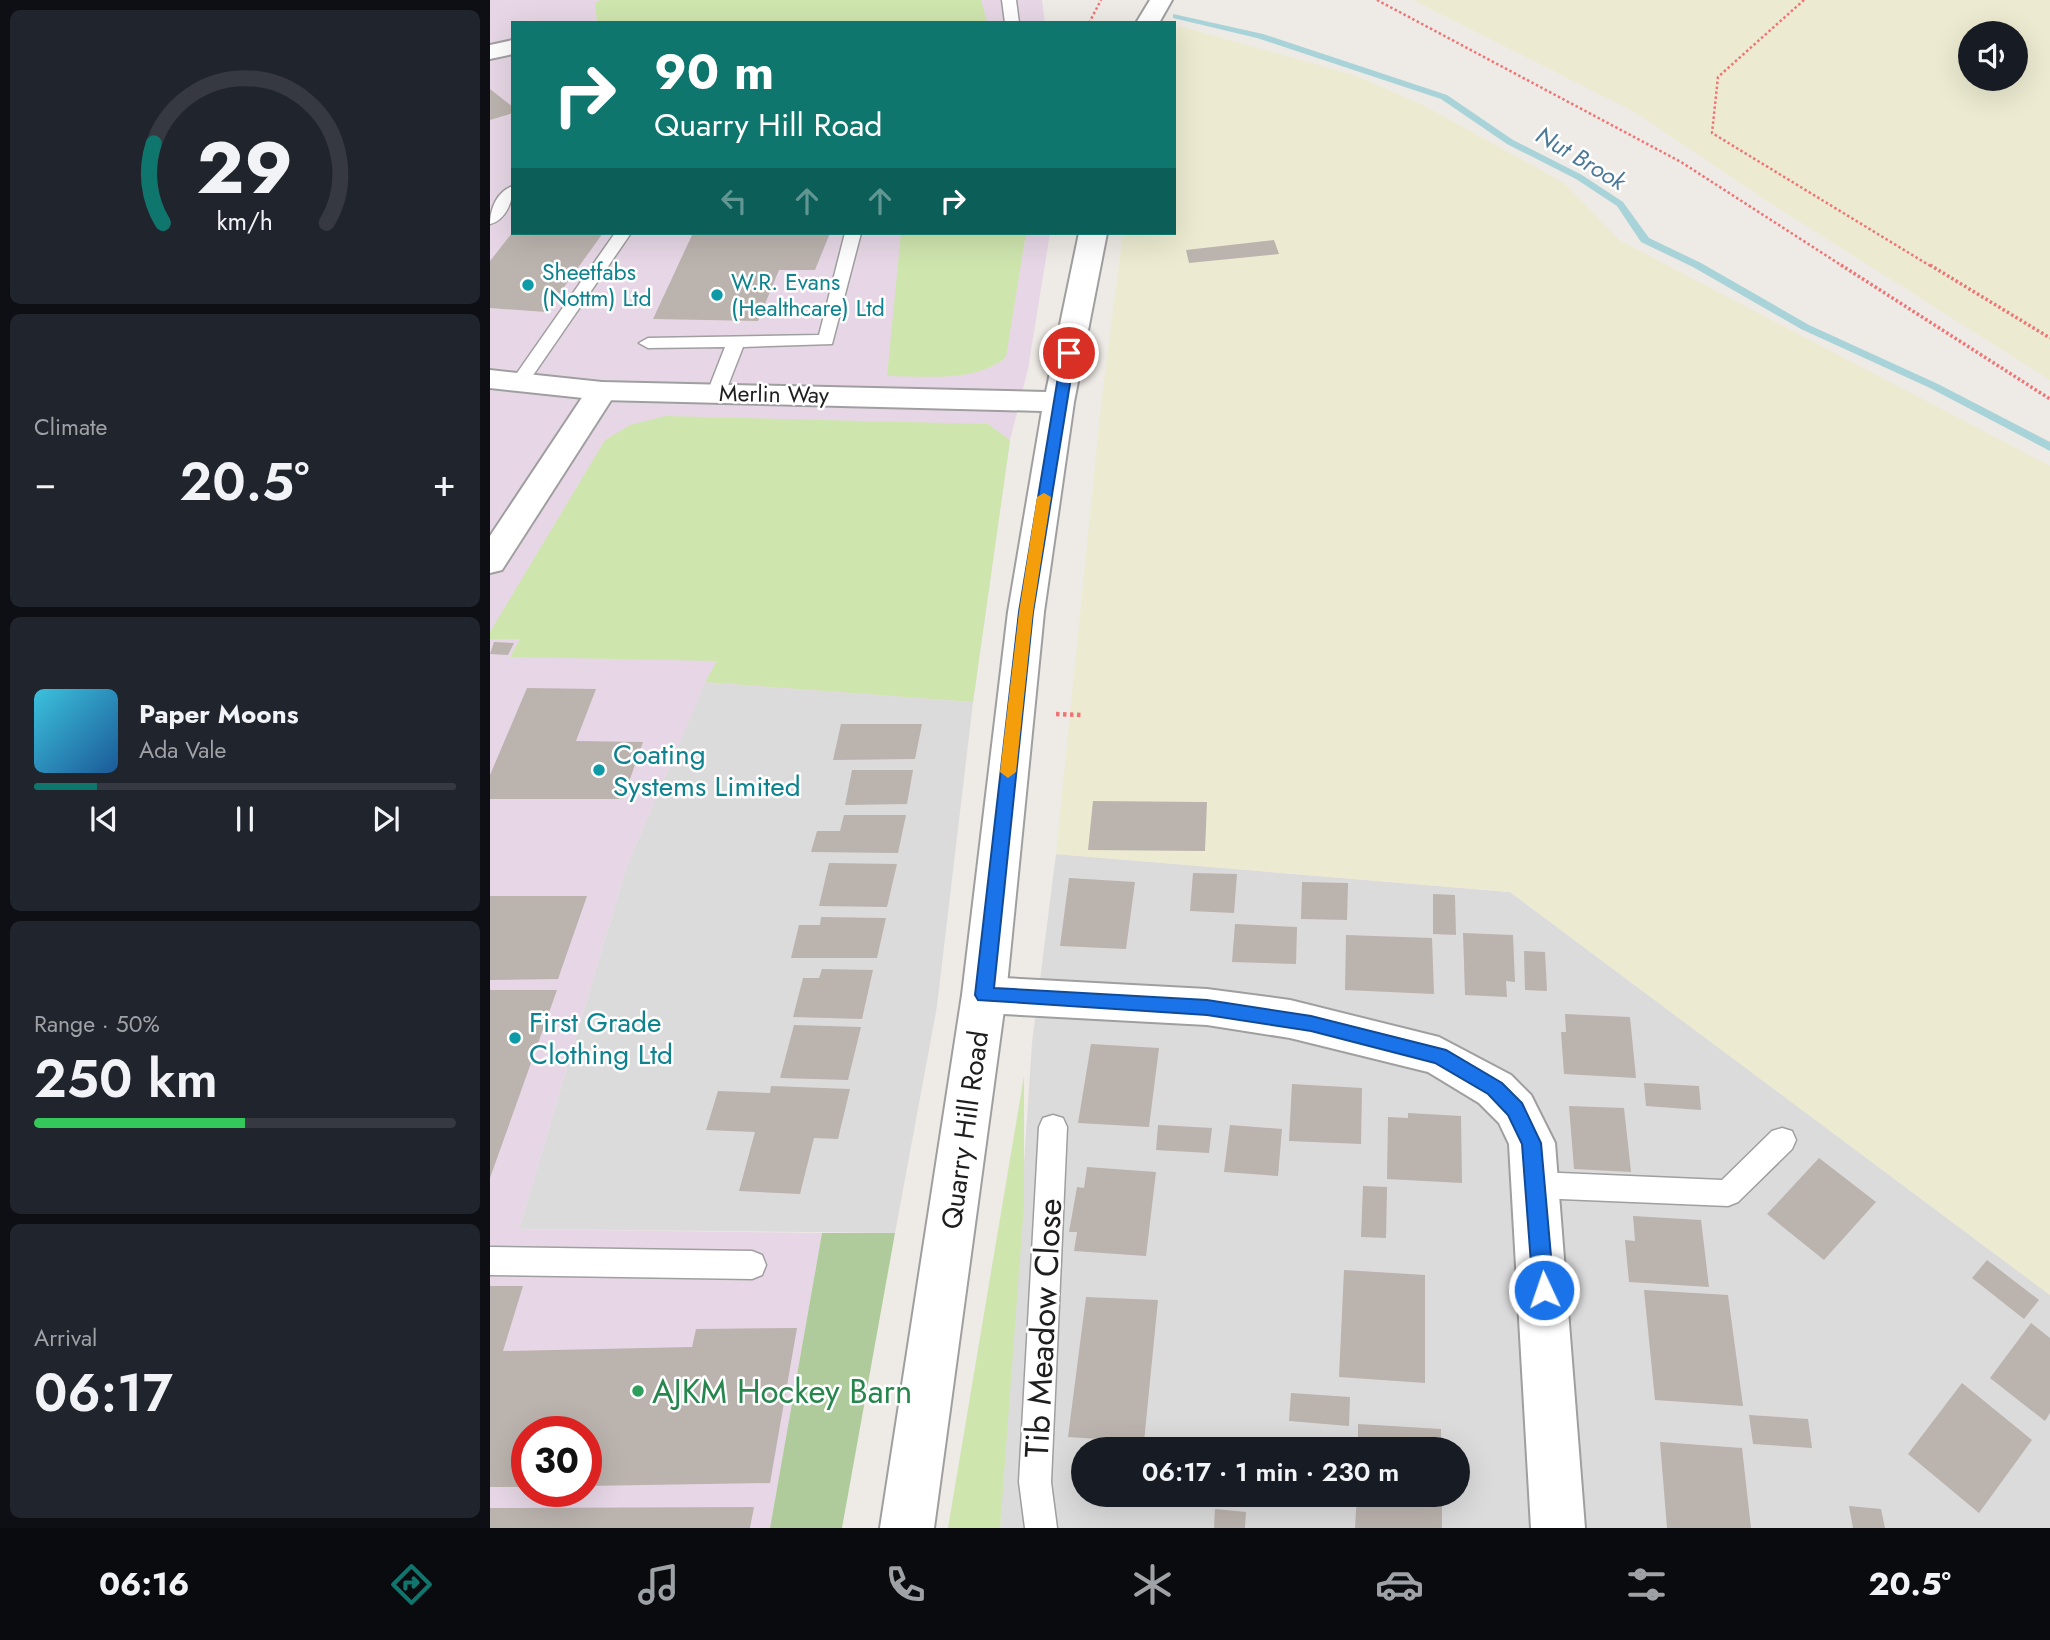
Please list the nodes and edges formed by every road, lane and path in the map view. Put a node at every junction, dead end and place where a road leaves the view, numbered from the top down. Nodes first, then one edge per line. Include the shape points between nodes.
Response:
1 (1009, 0) edge
2 (1101, 0) edge
3 (1377, 0) edge
4 (1804, 0) edge
5 (1012, 21) edge
6 (1090, 21) edge
7 (511, 47) edge
8 (490, 52) edge
9 (511, 193) edge
10 (490, 219) edge
11 (621, 235) edge
12 (852, 235) edge
13 (1093, 235) edge
14 (2050, 338) edge
15 (736, 342) junction
16 (648, 343) dead end
17 (505, 381) edge
18 (602, 391) junction
19 (716, 393) junction
20 (2050, 400) edge
21 (1059, 402) junction
22 (490, 562) edge
23 (984, 995) junction
24 (1052, 1127) dead end
25 (1782, 1140) dead end
26 (1537, 1185) junction
27 (490, 1261) edge
28 (752, 1265) dead end
29 (907, 1528) edge
30 (1041, 1528) edge
31 (1558, 1528) edge

1 - 5 lane
2 - 6 path
3 - 20 path via 1681,162
4 - 14 path via 1718,78 1712,133
7 - 8 street
9 - 10 lane
11 - 17 lane
12 - 15 lane via 826,340
13 - 21 street, Quarry Hill Road
15 - 16 lane
15 - 19 lane
17 - 18 street, Merlin Way
18 - 19 street, Merlin Way
18 - 22 street
19 - 21 street, Merlin Way
21 - 23 street, Quarry Hill Road via 1026,612
23 - 26 street via 1207,1007 1302,1022 1439,1056 1495,1089 1515,1109 1532,1143
23 - 29 street, Quarry Hill Road
24 - 30 lane, Tib Meadow Close via 1035,1482
25 - 26 lane via 1728,1193
26 - 31 street
27 - 28 lane

